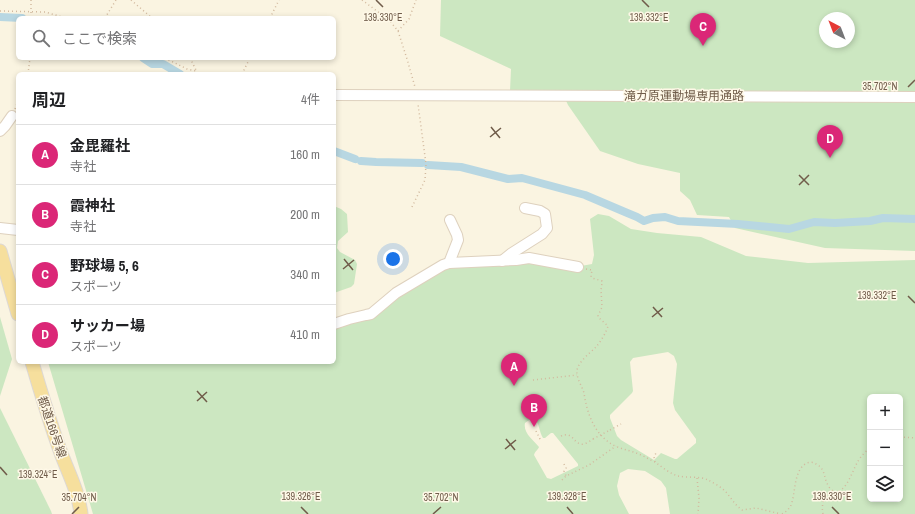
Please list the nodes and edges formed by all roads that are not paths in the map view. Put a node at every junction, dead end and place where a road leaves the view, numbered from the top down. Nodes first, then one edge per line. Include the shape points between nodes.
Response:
1 (336, 95) edge
2 (915, 97) edge
3 (12, 116) dead end
4 (0, 131) edge
5 (525, 208) dead end
6 (450, 220) dead end
7 (0, 228) edge
8 (16, 230) edge
9 (1, 254) edge
10 (502, 260) junction
11 (449, 263) junction
12 (578, 267) road end
13 (16, 307) edge
14 (336, 323) edge
15 (33, 364) edge
16 (81, 514) edge

1 - 2 street, 滝ガ原運動場専用通路
3 - 4 street
5 - 10 street via 545,214 547,228
6 - 11 street via 458,240
7 - 8 street
9 - 13 main road
10 - 11 street
10 - 12 street via 529,258
11 - 14 street via 396,293 370,314
15 - 16 main road, 都道166号線 via 52,428 78,497

